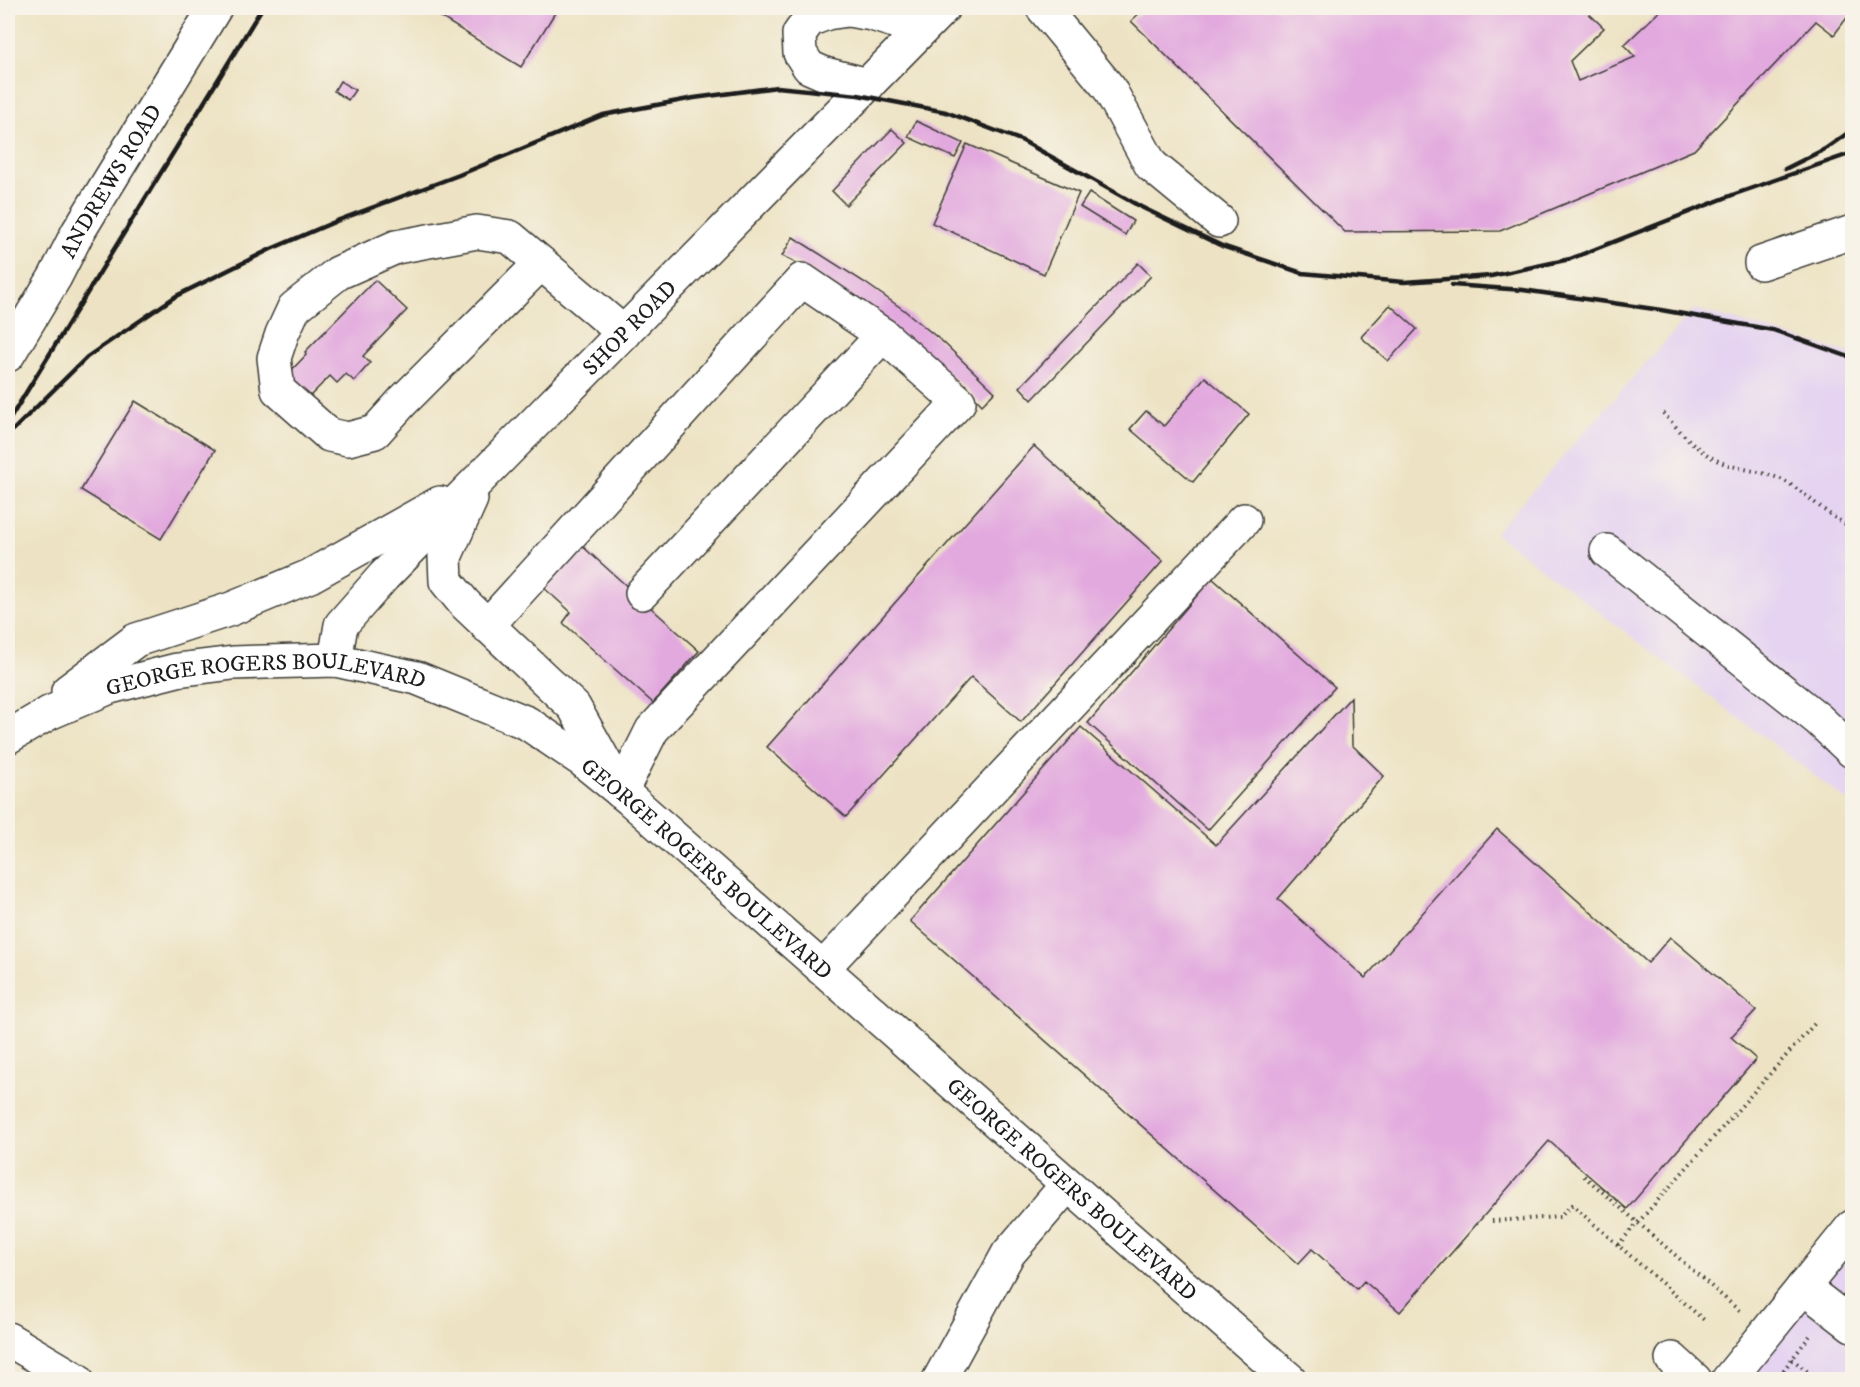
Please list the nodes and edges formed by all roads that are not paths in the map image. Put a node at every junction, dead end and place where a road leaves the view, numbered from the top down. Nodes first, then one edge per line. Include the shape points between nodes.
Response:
1 (215, 8) edge
2 (1043, 8) edge
3 (932, 19) edge
4 (868, 85) junction
5 (1219, 220) dead end
6 (1852, 232) edge
7 (541, 263) junction
8 (1761, 263) dead end
9 (624, 333) junction
10 (884, 335) junction
11 (8, 355) edge
12 (480, 479) junction
13 (1244, 520) dead end
14 (1607, 551) dead end
15 (642, 593) dead end
16 (488, 626) junction
17 (335, 660) junction
18 (8, 737) edge
19 (1852, 751) edge
20 (621, 792) junction
21 (822, 969) junction
22 (1067, 1185) junction
23 (1852, 1227) edge
24 (1803, 1287) junction
25 (1852, 1326) edge
26 (8, 1338) edge
27 (77, 1380) edge
28 (939, 1380) edge
29 (1290, 1380) edge
30 (1728, 1380) edge

1 - 11 street, ANDREWS ROAD
2 - 5 street via 1109,88 1151,165
3 - 4 street, SHOP ROAD
3 - 4 street via 848,10 809,20 800,34 801,52 809,67
4 - 9 street, SHOP ROAD
6 - 8 street
7 - 7 street via 510,237 477,232 396,247 338,273 294,308 274,358 278,390 329,435 348,439 375,432
7 - 9 street
9 - 12 street, SHOP ROAD
10 - 15 street
10 - 16 street via 802,280
10 - 20 street via 959,402 652,730
12 - 16 street via 446,558 446,581
12 - 17 street, SHOP ROAD via 341,625
12 - 18 street via 310,576 231,609 136,640
13 - 21 street
14 - 19 street via 1818,719
16 - 20 street via 574,707
17 - 18 street, GEORGE ROGERS BOULEVARD via 177,669 110,687 49,713
17 - 20 street, GEORGE ROGERS BOULEVARD via 417,678 527,723
20 - 21 street, GEORGE ROGERS BOULEVARD
21 - 22 street, GEORGE ROGERS BOULEVARD
22 - 28 street via 1008,1254
22 - 29 street, GEORGE ROGERS BOULEVARD
23 - 24 street
24 - 25 street
24 - 30 street
26 - 27 street

